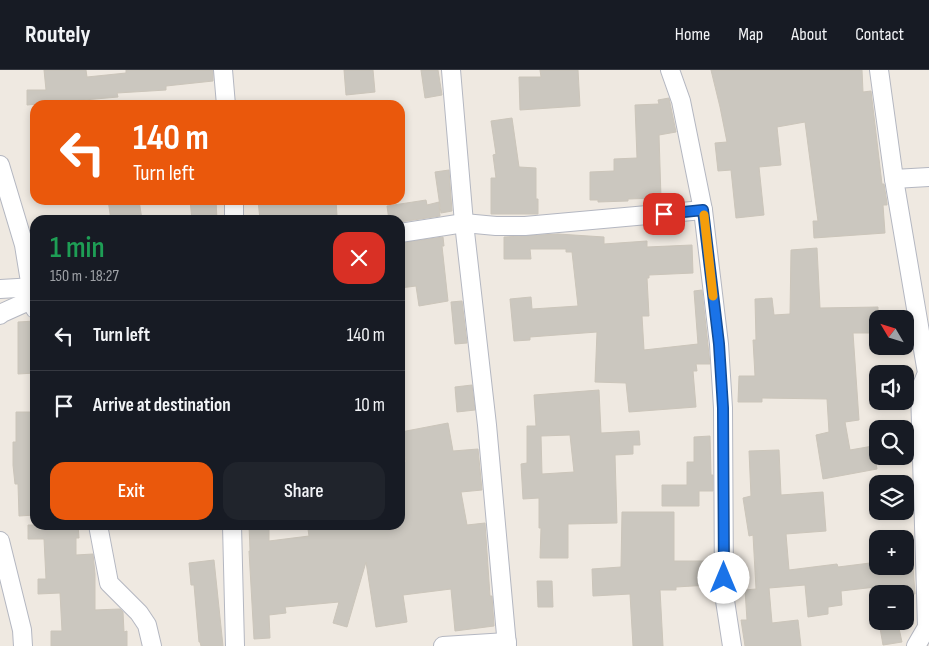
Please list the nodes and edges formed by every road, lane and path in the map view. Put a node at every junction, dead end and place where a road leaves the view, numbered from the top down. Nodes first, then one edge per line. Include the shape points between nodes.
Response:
1 (223, 70) edge
2 (451, 70) edge
3 (670, 70) edge
4 (879, 70) edge
5 (226, 100) edge
6 (0, 165) edge
7 (929, 177) edge
8 (894, 179) junction
9 (703, 210) junction
10 (464, 223) junction
11 (405, 232) edge
12 (30, 279) edge
13 (0, 289) edge
14 (30, 295) edge
15 (30, 298) edge
16 (0, 315) edge
17 (925, 391) edge
18 (99, 530) edge
19 (232, 530) edge
20 (0, 540) edge
21 (928, 627) edge
22 (507, 644) edge
23 (23, 646) edge
24 (152, 646) edge
25 (235, 646) edge
26 (443, 646) edge
27 (732, 646) edge
28 (916, 646) edge

1 - 5 street
2 - 10 street
3 - 9 street via 681,101
4 - 8 street
6 - 12 street via 24,245
7 - 8 street
8 - 17 street via 927,373
9 - 10 street via 525,226
9 - 27 street via 720,353 724,594
10 - 11 street
10 - 22 street
13 - 14 street
15 - 16 street
17 - 21 street
18 - 24 street via 109,582 139,613 147,625
19 - 25 street
20 - 23 street
21 - 28 street
22 - 26 street

